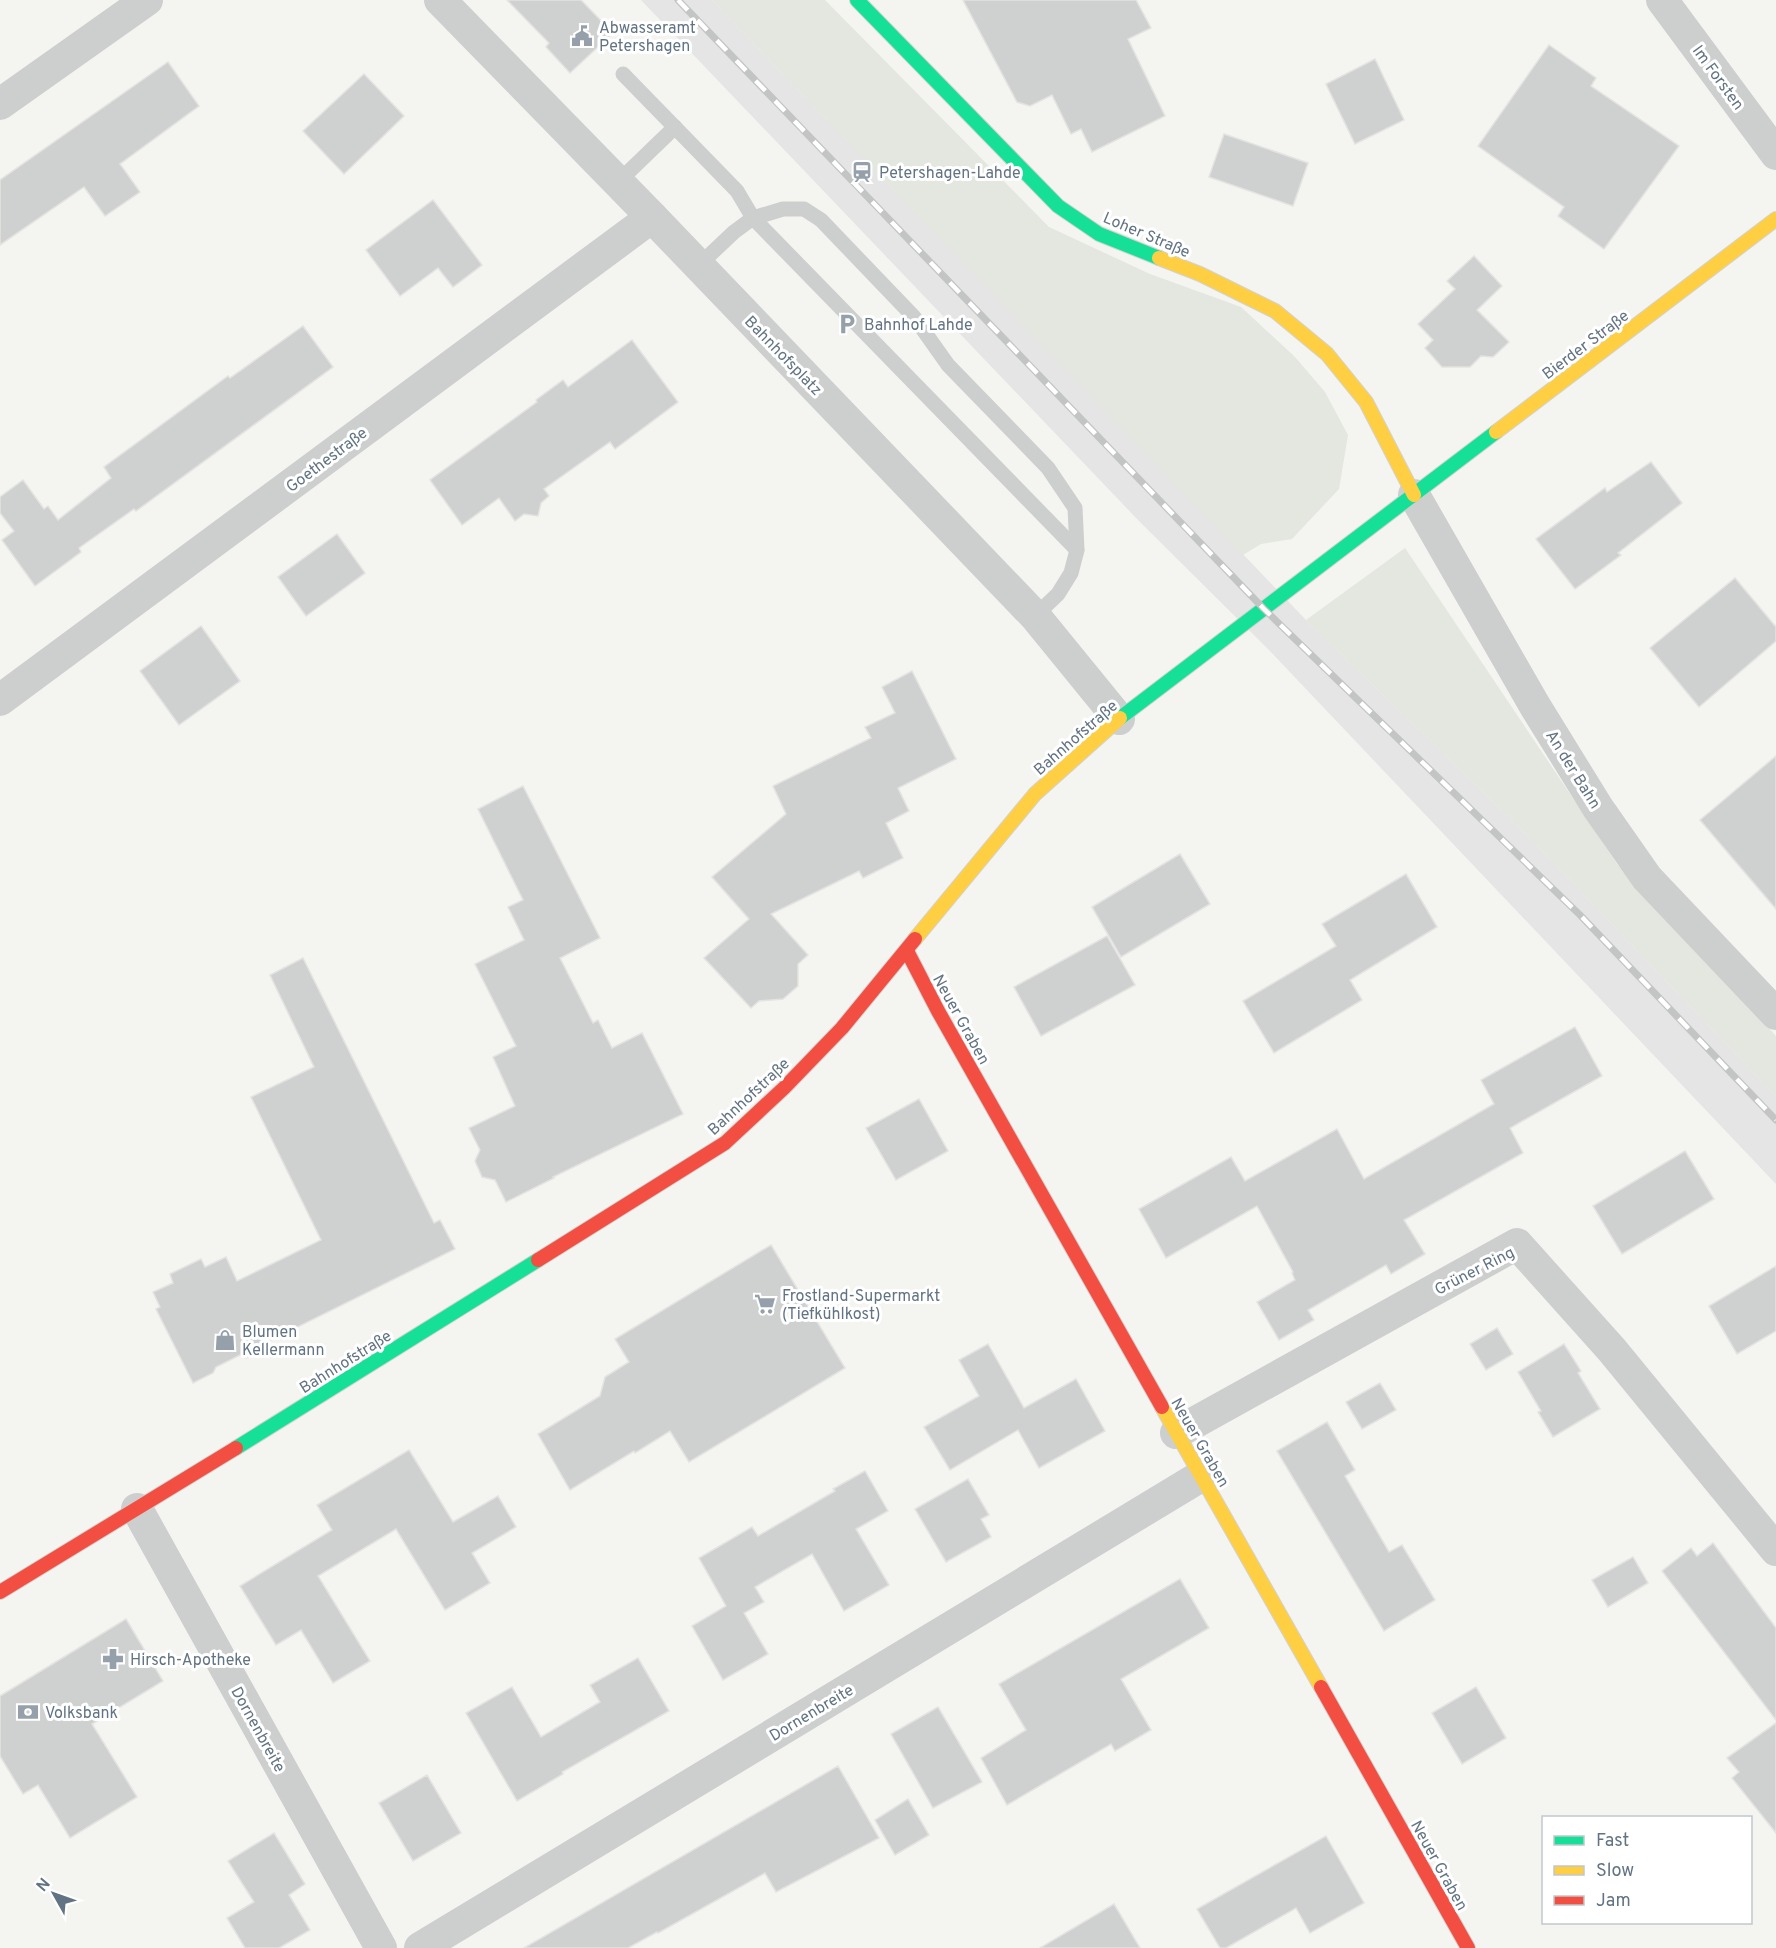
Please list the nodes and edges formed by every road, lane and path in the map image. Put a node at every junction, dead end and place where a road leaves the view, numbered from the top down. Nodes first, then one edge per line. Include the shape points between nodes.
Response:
1 (147, 0) edge
2 (440, 0) edge
3 (856, 0) edge
4 (1662, 0) edge
5 (623, 74) dead end
6 (0, 104) edge
7 (675, 127) junction
8 (1776, 154) edge
9 (618, 182) junction
10 (652, 217) junction
11 (753, 218) junction
12 (1776, 219) edge
13 (698, 266) junction
14 (1414, 495) junction
15 (1077, 549) junction
16 (1035, 616) junction
17 (0, 700) edge
18 (1119, 719) junction
19 (907, 951) junction
20 (1776, 1014) edge
21 (1176, 1433) junction
22 (1201, 1476) junction
23 (137, 1509) junction
24 (1776, 1550) edge
25 (0, 1592) edge
26 (381, 1948) edge
27 (420, 1948) edge
28 (1468, 1948) edge

1 - 6 street
2 - 9 street, Bahnhofsplatz
3 - 14 street, Loher Straße via 1058,206 1099,234 1200,274 1275,311 1327,354 1366,402
4 - 8 street, Im Forsten
5 - 7 lane
7 - 9 lane
7 - 11 lane via 737,190
9 - 10 street, Bahnhofsplatz
10 - 13 street, Bahnhofsplatz
10 - 17 street, Goethestraße
11 - 13 lane
11 - 15 lane
11 - 15 lane via 783,209 804,209 821,220 914,316 948,365 1048,468 1076,508
12 - 14 street, Bierder Straße
13 - 16 street, Bahnhofsplatz
14 - 18 street, Bahnhofstraße
14 - 20 street, An der Bahn via 1598,808 1647,878
15 - 16 lane via 1071,573 1058,594
16 - 18 street, Bahnhofsplatz
18 - 19 street, Bahnhofstraße via 1035,794
19 - 21 street, Neuer Graben
19 - 23 street, Bahnhofstraße via 842,1028 725,1143
21 - 22 street, Neuer Graben
21 - 24 street, Grüner Ring via 1517,1244 1612,1350
22 - 27 street, Dornenbreite
22 - 28 street, Neuer Graben
23 - 25 street, Bahnhofstraße
23 - 26 street, Dornenbreite

